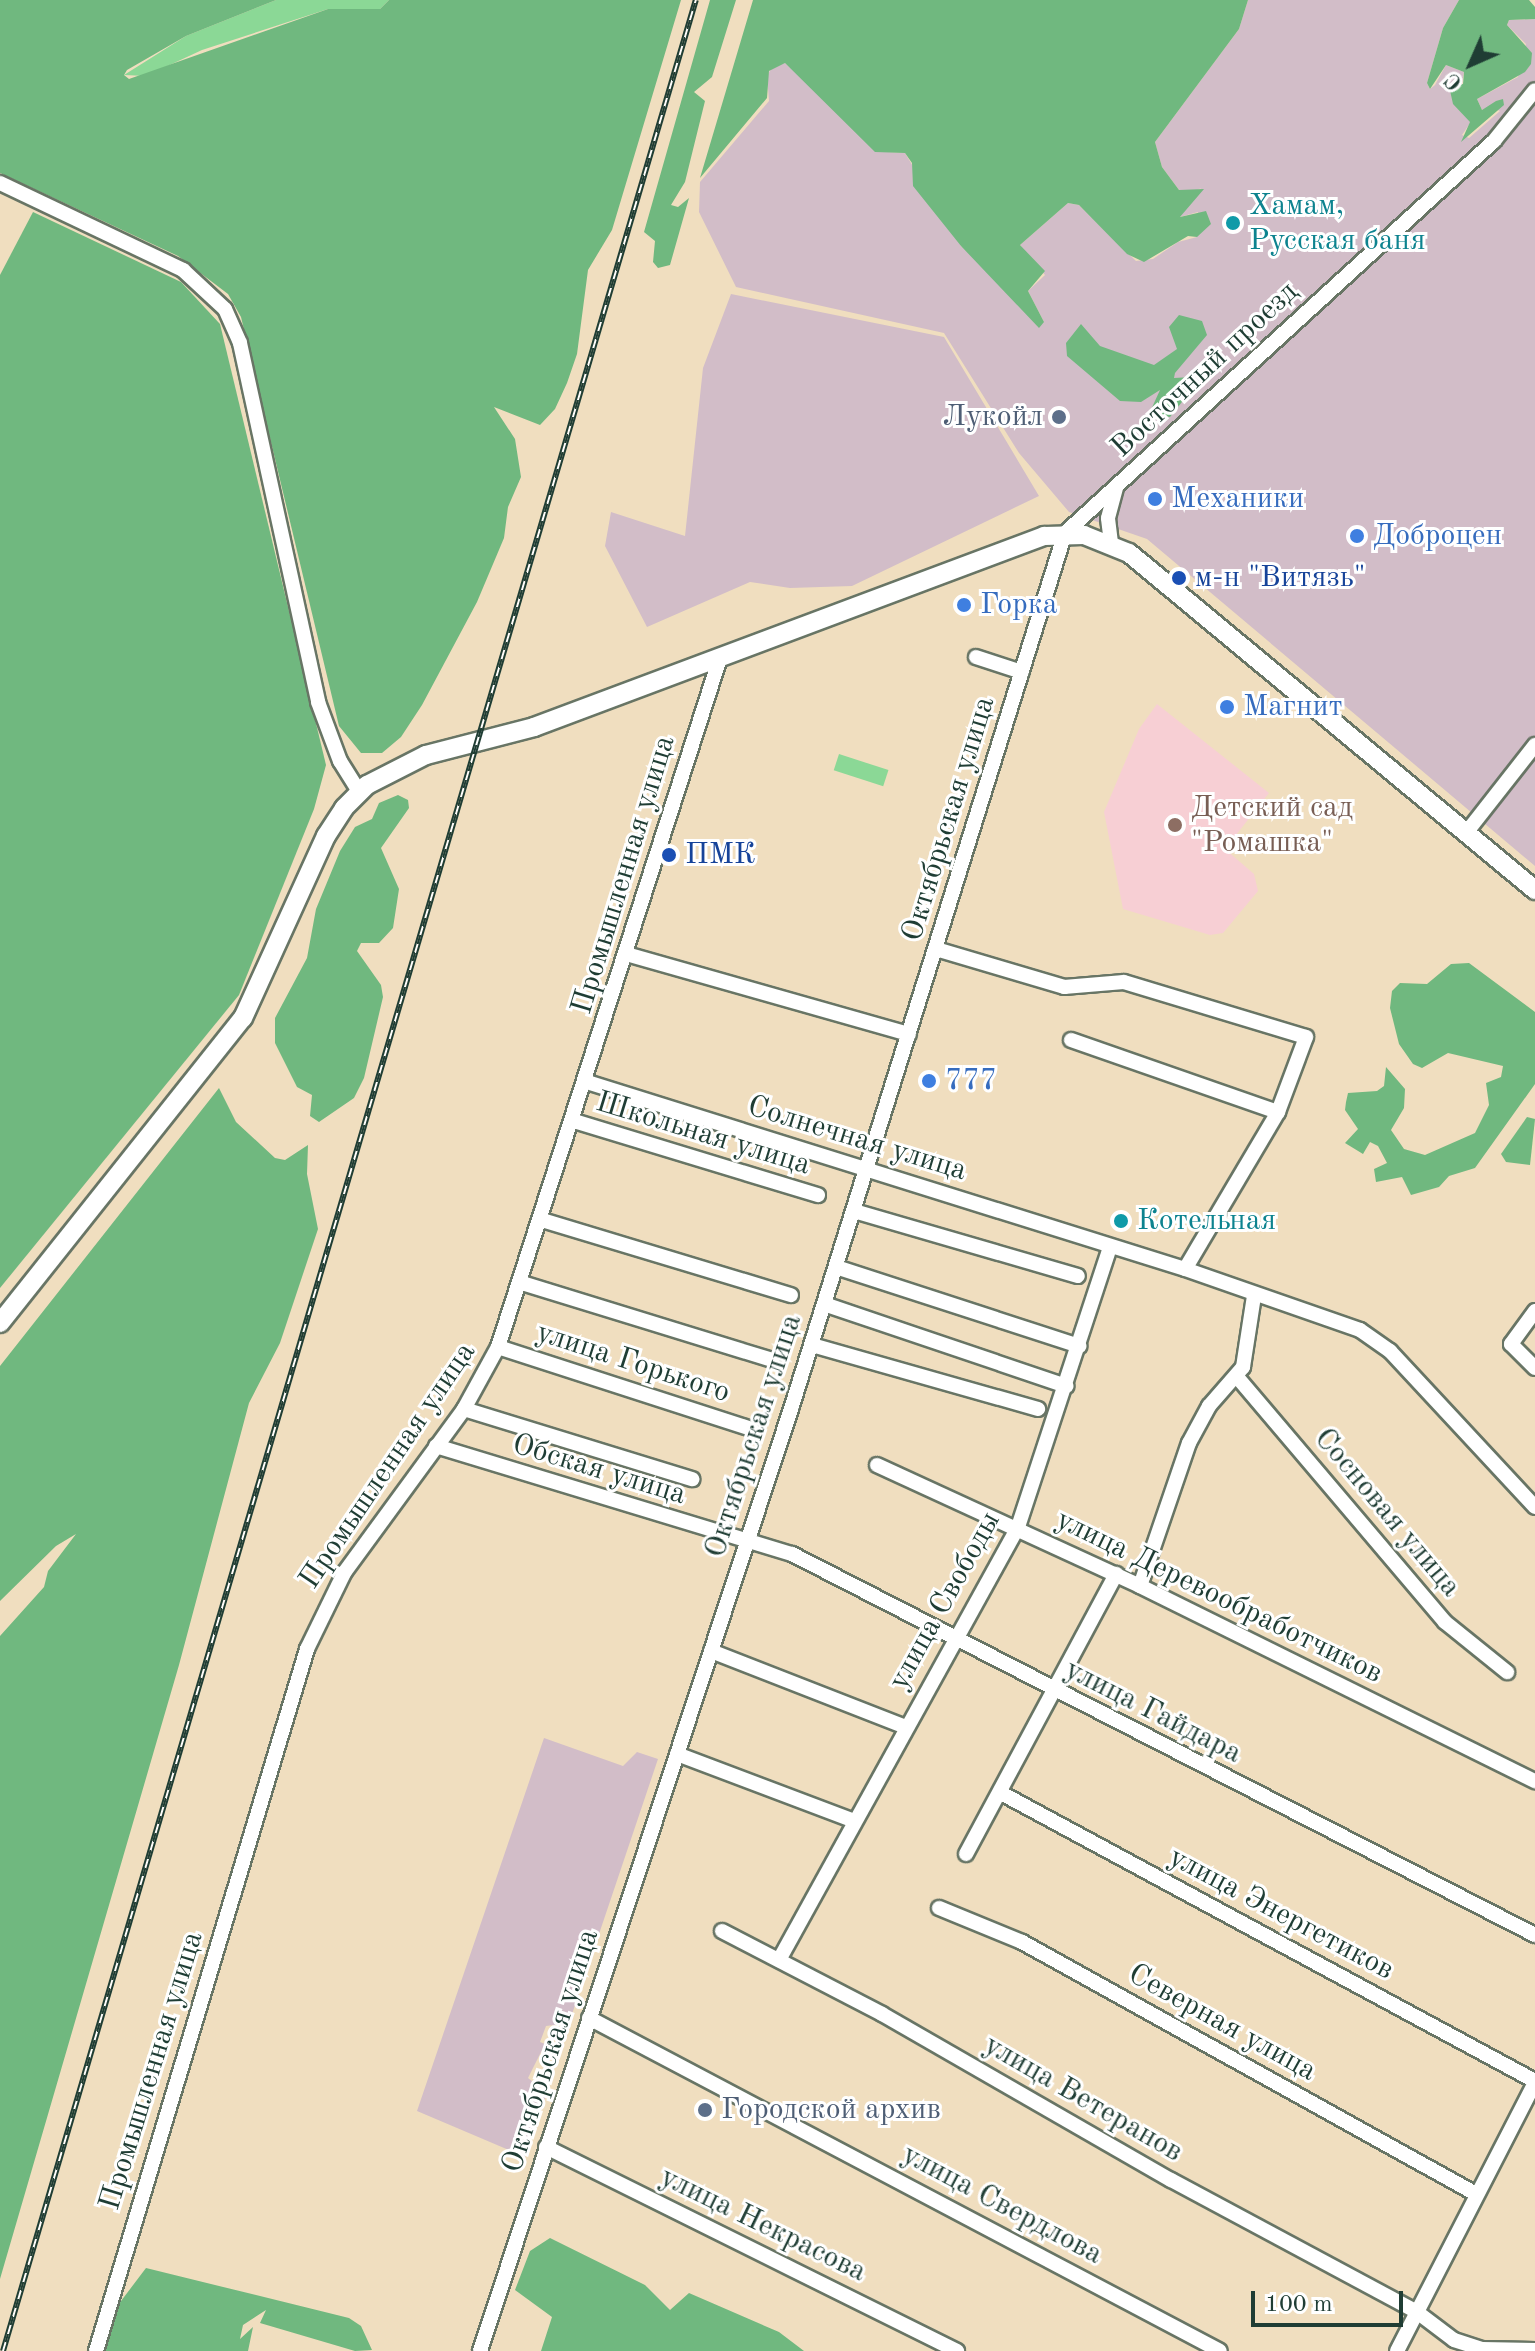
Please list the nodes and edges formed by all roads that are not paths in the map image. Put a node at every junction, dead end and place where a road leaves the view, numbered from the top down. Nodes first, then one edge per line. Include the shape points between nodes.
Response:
1 (1535, 90) edge
2 (0, 183) edge
3 (1116, 488) junction
4 (1065, 533) junction
5 (1111, 543) junction
6 (976, 657) dead end
7 (720, 658) junction
8 (1022, 672) junction
9 (1535, 745) edge
10 (359, 792) junction
11 (1466, 833) junction
12 (1535, 890) edge
13 (936, 949) junction
14 (626, 954) junction
15 (909, 1034) junction
16 (1071, 1040) dead end
17 (587, 1082) junction
18 (1278, 1112) junction
19 (574, 1121) junction
20 (867, 1169) junction
21 (818, 1195) dead end
22 (854, 1211) junction
23 (542, 1220) junction
24 (1110, 1247) junction
25 (836, 1267) junction
26 (1185, 1269) junction
27 (1078, 1276) dead end
28 (522, 1283) junction
29 (791, 1295) dead end
30 (1254, 1296) junction
31 (824, 1304) junction
32 (1535, 1311) edge
33 (0, 1323) edge
34 (812, 1345) junction
35 (1079, 1346) junction
36 (498, 1347) junction
37 (772, 1360) dead end
38 (1535, 1368) edge
39 (1238, 1378) junction
40 (1066, 1386) junction
41 (464, 1409) junction
42 (1038, 1409) dead end
43 (752, 1429) dead end
44 (436, 1446) junction
45 (877, 1465) dead end
46 (692, 1479) dead end
47 (1535, 1507) edge
48 (1018, 1527) junction
49 (748, 1539) junction
50 (1116, 1574) junction
51 (1140, 1586) junction
52 (954, 1639) junction
53 (711, 1651) junction
54 (1507, 1672) dead end
55 (1055, 1692) junction
56 (906, 1727) junction
57 (677, 1754) junction
58 (1535, 1781) edge
59 (1001, 1793) junction
60 (854, 1821) junction
61 (966, 1854) dead end
62 (939, 1908) dead end
63 (722, 1931) dead end
64 (1535, 1935) edge
65 (779, 1960) junction
66 (589, 2018) junction
67 (1535, 2082) edge
68 (546, 2147) junction
69 (1476, 2194) junction
70 (1417, 2312) junction
71 (1535, 2350) edge
72 (96, 2351) edge
73 (480, 2351) edge
74 (957, 2351) edge
75 (1220, 2351) edge
76 (1397, 2351) edge

1 - 3 street, Восточный проезд via 1494,141
2 - 10 street via 183,270 225,309 240,343 318,702
3 - 4 street, Восточный проезд
3 - 5 street via 1108,518
4 - 5 main road
4 - 7 main road
4 - 8 street, Октябрьская улица
5 - 11 main road
6 - 8 street
7 - 10 main road via 525,730 426,755 385,773
7 - 14 street, Промышленная улица
8 - 13 street, Октябрьская улица
9 - 11 street
10 - 33 main road via 326,836 243,1018
11 - 12 main road
13 - 15 street, Октябрьская улица
13 - 18 street via 1064,987 1124,982 1306,1037
14 - 15 street
14 - 17 street, Промышленная улица
15 - 20 street, Октябрьская улица
16 - 18 street
17 - 19 street, Промышленная улица
17 - 20 street, Солнечная улица
18 - 26 street
19 - 21 street, Школьная улица
19 - 23 street, Промышленная улица
20 - 22 street, Октябрьская улица
20 - 24 street, Солнечная улица
22 - 25 street, Октябрьская улица
22 - 27 street
23 - 28 street, Промышленная улица
23 - 29 street
24 - 26 street, Солнечная улица
24 - 35 street, улица Свободы
25 - 31 street, Октябрьская улица
25 - 35 street
26 - 30 street, Солнечная улица
28 - 36 street, Промышленная улица
28 - 37 street
30 - 39 street
30 - 47 street, Солнечная улица via 1376,1339
31 - 34 street, Октябрьская улица
31 - 40 street
32 - 38 street via 1511,1344
34 - 42 street
34 - 49 street, Октябрьская улица
35 - 40 street, улица Свободы
36 - 41 street, Промышленная улица
36 - 43 street, улица Горького
39 - 51 street via 1209,1406 1181,1463
39 - 54 street, Сосновая улица via 1445,1622
40 - 48 street, улица Свободы
41 - 44 street, Промышленная улица
41 - 46 street
44 - 49 street, Обская улица
44 - 72 street, Промышленная улица via 344,1573 307,1649
45 - 48 street, улица Деревообработчиков
48 - 50 street, улица Деревообработчиков
48 - 52 street, улица Свободы
49 - 52 street, улица Гайдара via 792,1554
49 - 53 street, Октябрьская улица
50 - 51 street, улица Деревообработчиков
50 - 55 street
51 - 58 street, улица Деревообработчиков
52 - 55 street, улица Гайдара
52 - 56 street, улица Свободы
53 - 56 street
53 - 57 street, Октябрьская улица
55 - 59 street
55 - 64 street, улица Гайдара
56 - 60 street, улица Свободы
57 - 60 street
57 - 66 street, Октябрьская улица
59 - 61 street
59 - 67 street, улица Энергетиков
60 - 65 street, улица Свободы
62 - 69 street, Северная улица via 1022,1942
63 - 65 street, улица Ветеранов
65 - 70 street, улица Ветеранов
66 - 68 street, Октябрьская улица
66 - 75 street, улица Свердлова
67 - 69 street
68 - 73 street, Октябрьская улица
68 - 74 street, улица Некрасова
69 - 70 street
70 - 71 street, улица Ветеранов via 1468,2345
70 - 76 street

